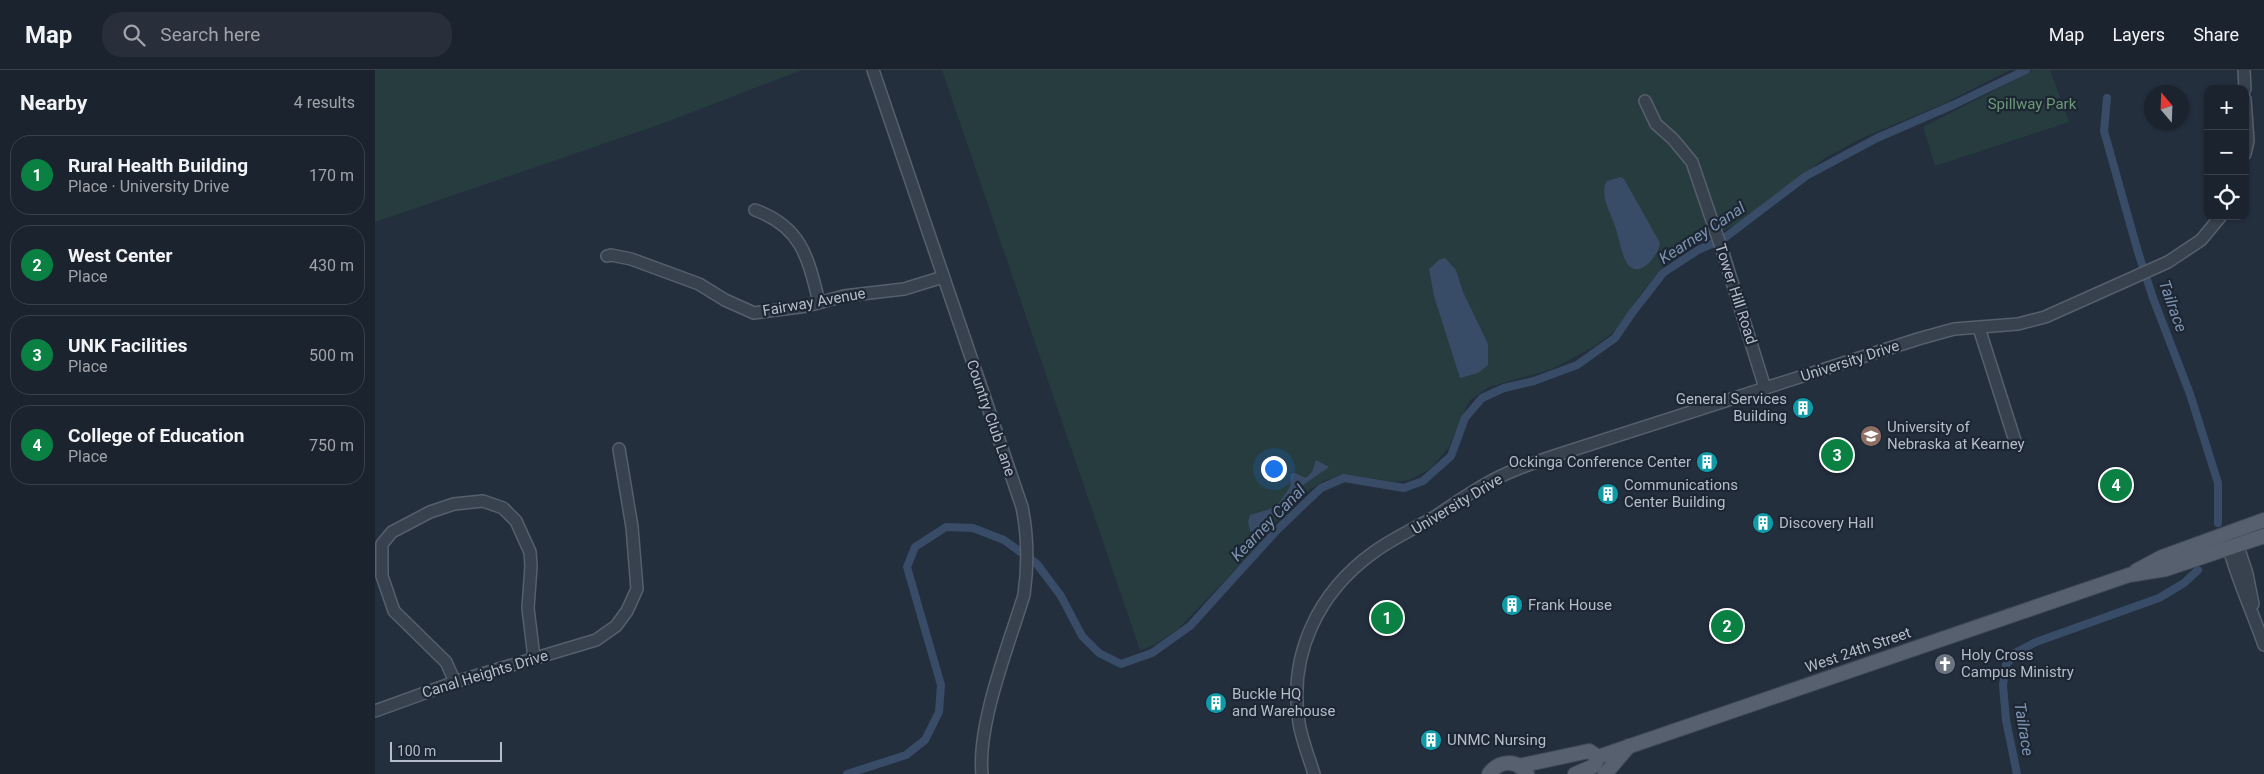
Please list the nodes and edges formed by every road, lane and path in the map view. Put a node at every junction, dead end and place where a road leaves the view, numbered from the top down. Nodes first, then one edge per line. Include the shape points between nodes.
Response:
1 (873, 70) edge
2 (2244, 70) edge
3 (2245, 85) edge
4 (1645, 100) dead end
5 (755, 210) dead end
6 (2218, 220) edge
7 (607, 256) dead end
8 (943, 277) junction
9 (819, 302) junction
10 (1979, 328) junction
11 (1765, 388) junction
12 (2017, 444) dead end
13 (619, 449) dead end
14 (2264, 520) edge
15 (2229, 532) junction
16 (2264, 536) edge
17 (2233, 547) junction
18 (2129, 575) junction
19 (2264, 645) edge
20 (533, 658) junction
21 (455, 682) junction
22 (375, 711) edge
23 (1630, 746) junction
24 (1598, 757) junction
25 (1523, 770) edge
26 (983, 774) edge
27 (1315, 774) edge
28 (1489, 774) edge
29 (1575, 774) edge
30 (1605, 774) edge

1 - 8 street, Country Club Lane
2 - 3 street
4 - 11 street, Tower Hill Road via 1656,124 1692,162
5 - 9 street via 772,216 798,240
6 - 10 street, University Drive via 2201,240 2157,267 2045,317
7 - 9 street, Fairway Avenue via 631,259 699,284 754,313
8 - 9 street, Fairway Avenue via 904,288
8 - 26 street, Country Club Lane via 1022,507 1026,539 1027,573 1023,595 988,715 981,761
10 - 11 street, University Drive via 1953,329
10 - 12 street
11 - 27 street, University Drive via 1517,468 1374,552 1346,576 1325,600 1311,623 1299,668 1299,722
13 - 20 street, Canal Heights Drive via 632,527 637,589 616,626 595,640
14 - 15 main road, West 24th Street
15 - 17 street
15 - 18 main road, West 24th Street via 2162,557
16 - 17 main road, West 24th Street
17 - 18 main road, West 24th Street via 2166,569
17 - 19 street via 2237,578
18 - 23 main road, West 24th Street
20 - 21 street, Canal Heights Drive
20 - 21 street via 528,608 530,552 516,521 503,508 483,501 454,504 430,512 392,532 382,544 382,576 394,611 446,662
21 - 22 street, Canal Heights Drive
23 - 24 main road, West 24th Street
23 - 30 main road
24 - 25 main road, West 24th Street via 1589,751
24 - 29 main road, West 24th Street via 1594,766
25 - 28 main road, West 24th Street via 1504,763

